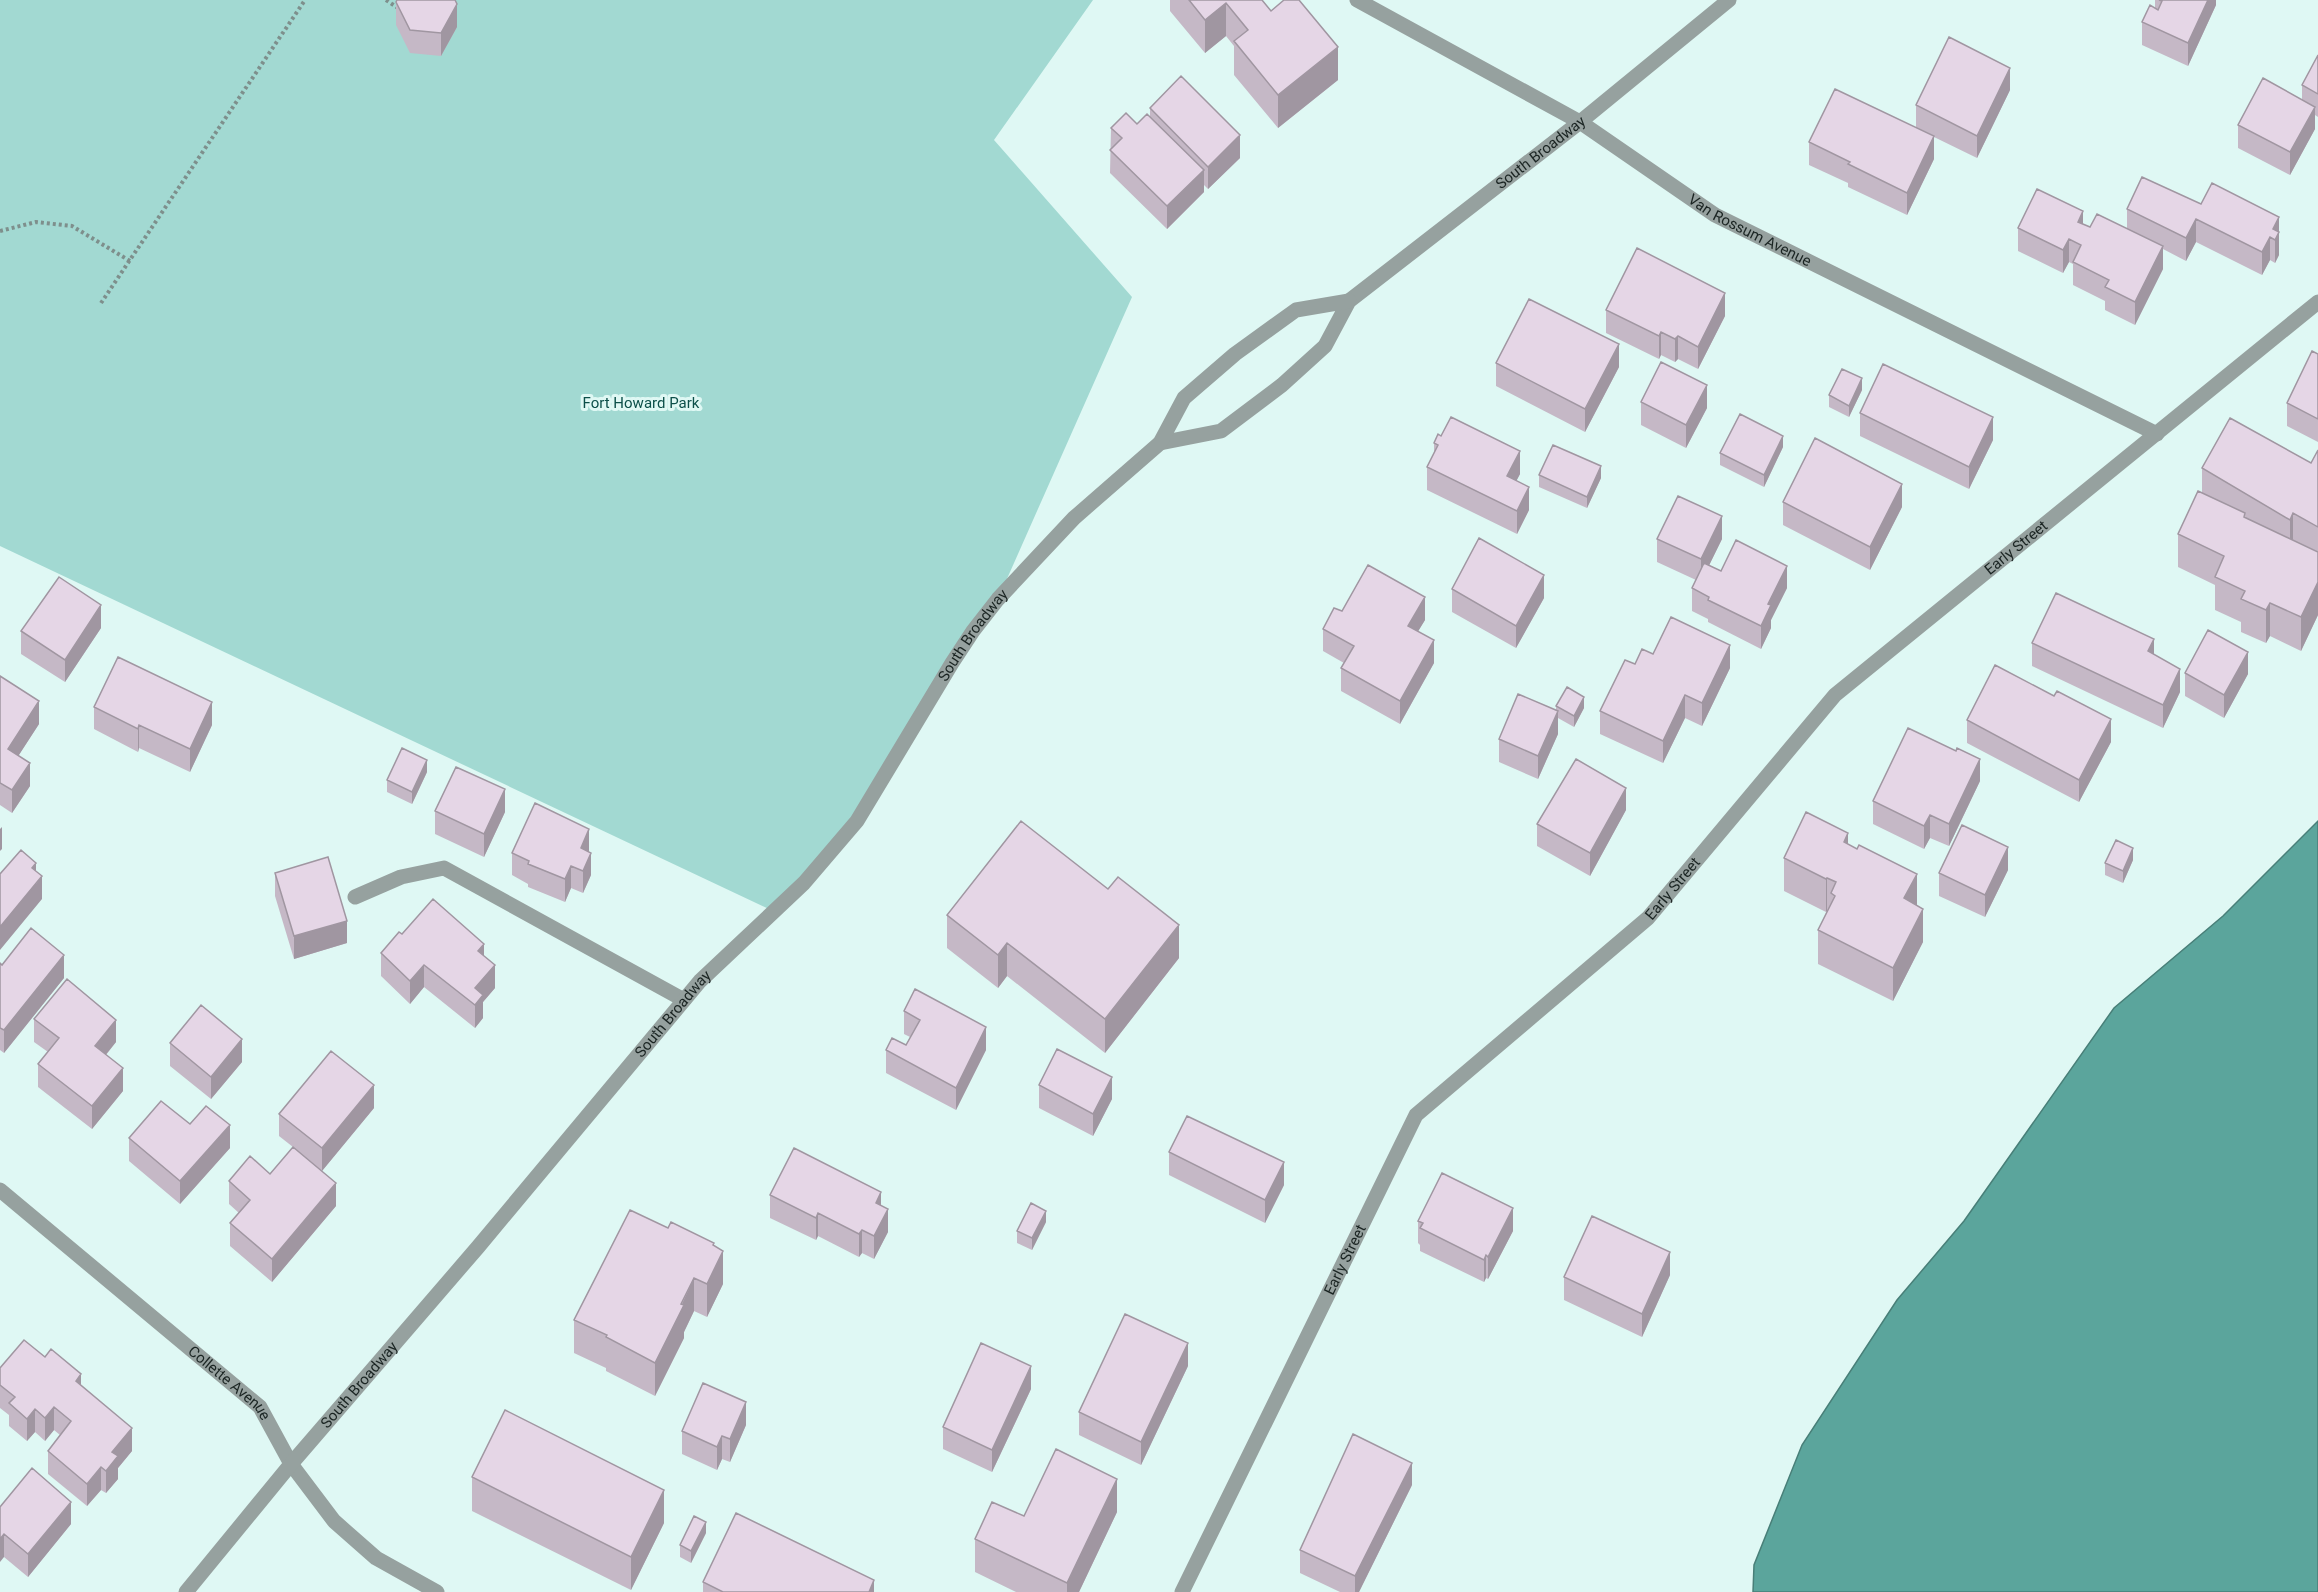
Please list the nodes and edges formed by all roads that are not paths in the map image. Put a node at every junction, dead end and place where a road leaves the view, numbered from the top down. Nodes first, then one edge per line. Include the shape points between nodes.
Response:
1 (1357, 0) edge
2 (1729, 0) edge
3 (1580, 122) junction
4 (1350, 302) junction
5 (2318, 302) edge
6 (2157, 435) junction
7 (1160, 443) junction
8 (355, 897) dead end
9 (684, 1000) junction
10 (0, 1190) edge
11 (291, 1464) junction
12 (186, 1592) edge
13 (437, 1592) edge
14 (1182, 1592) edge

1 - 3 street, Van Rossum Avenue
2 - 3 street, South Broadway
3 - 4 street, South Broadway
3 - 6 street, Van Rossum Avenue via 1715,215
4 - 7 street, South Broadway via 1325,346 1221,431
4 - 7 street, South Broadway via 1296,310 1235,354 1184,398
5 - 6 street, Early Street
6 - 14 street, Early Street via 1835,695 1648,918 1416,1115
7 - 9 street, South Broadway via 1074,518 998,599 952,663 857,821 804,883
8 - 9 street via 401,877 444,868
9 - 11 street, South Broadway
10 - 11 street, Collette Avenue via 260,1407
11 - 12 street, South Broadway
11 - 13 street, Collette Avenue via 334,1521 368,1551

